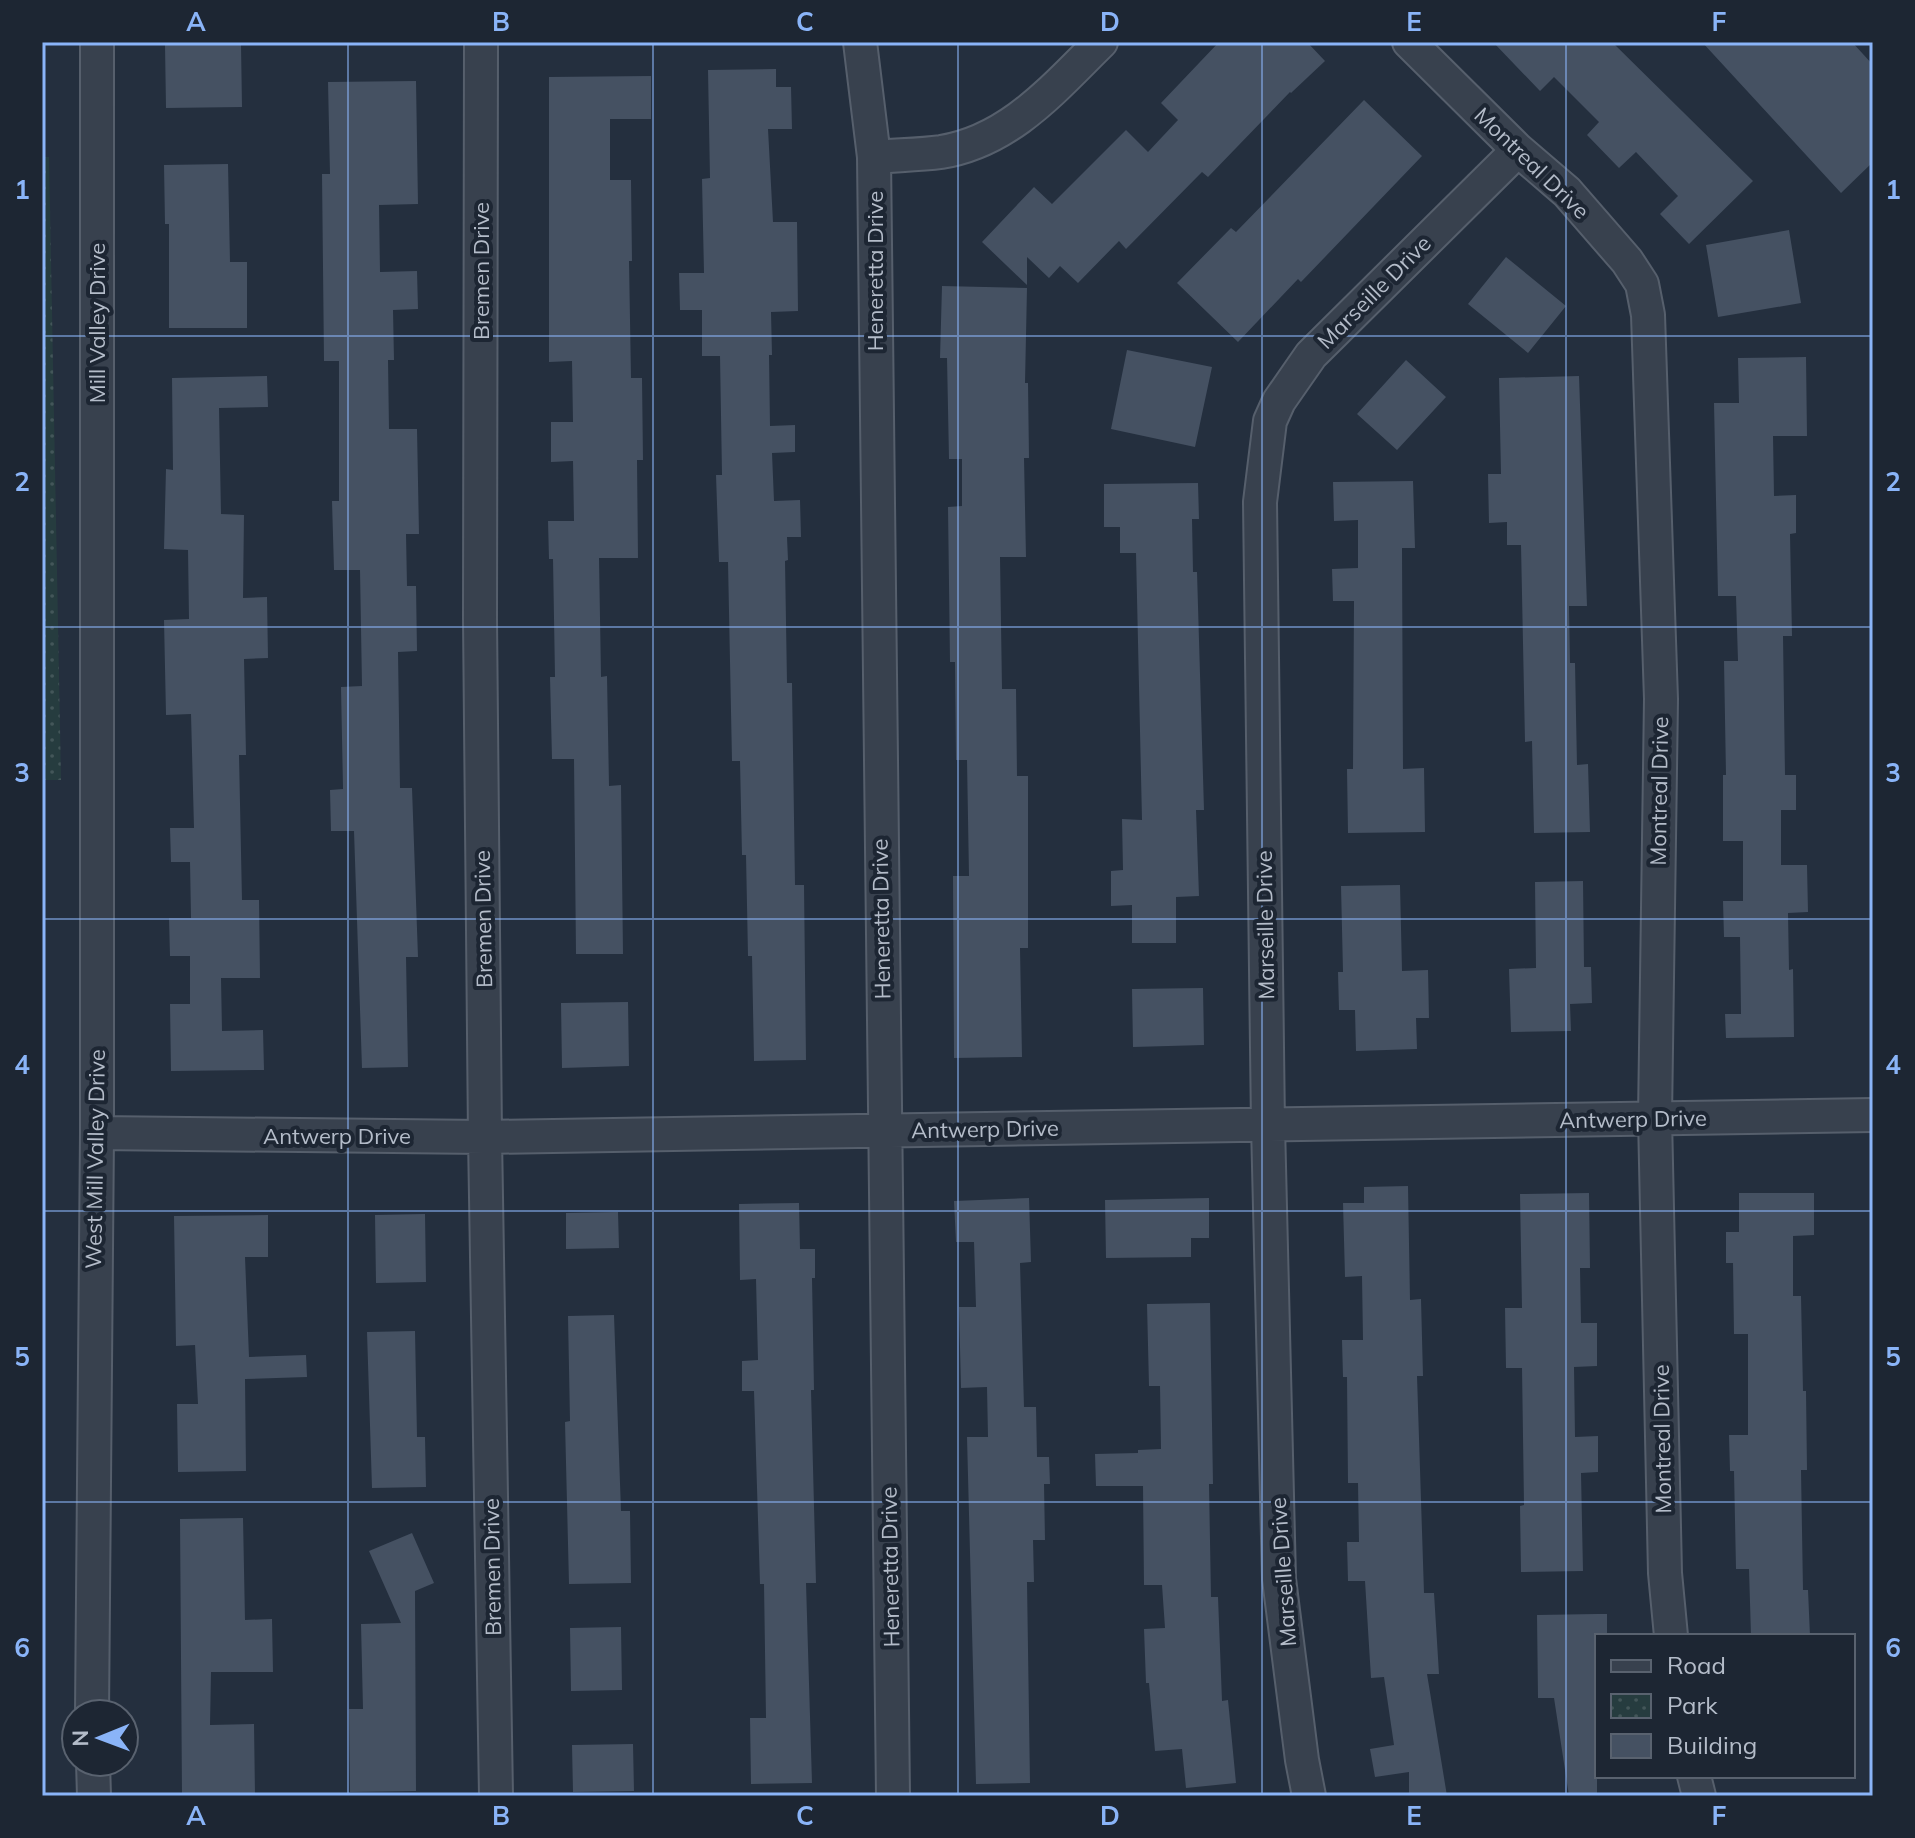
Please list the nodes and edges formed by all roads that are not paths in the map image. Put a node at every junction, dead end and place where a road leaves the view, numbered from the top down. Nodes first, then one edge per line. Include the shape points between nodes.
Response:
1 (97, 42) edge
2 (481, 42) edge
3 (860, 42) edge
4 (1101, 42) edge
5 (1409, 42) edge
6 (1518, 150) junction
7 (874, 157) junction
8 (97, 605) joint
9 (1873, 1115) edge
10 (1655, 1118) junction
11 (1268, 1125) junction
12 (884, 1131) junction
13 (97, 1133) junction
14 (485, 1137) junction
15 (1671, 1634) edge
16 (92, 1698) edge
17 (496, 1796) edge
18 (893, 1796) edge
19 (1309, 1796) edge

1 - 8 street, Mill Valley Drive
2 - 14 street, Bremen Drive
3 - 7 street, Heneretta Drive
4 - 7 street via 1031,110 997,134 944,152
5 - 6 street, Montreal Drive
6 - 10 street, Montreal Drive via 1567,192 1627,261 1642,284 1648,315 1661,699
6 - 11 street, Marseille Drive via 1311,355 1270,421 1260,502
7 - 12 street, Heneretta Drive
8 - 13 street, West Mill Valley Drive
9 - 10 street, Antwerp Drive
10 - 11 street, Antwerp Drive
10 - 15 street, Montreal Drive
11 - 12 street, Antwerp Drive
11 - 19 street, Marseille Drive via 1279,1579
12 - 14 street, Antwerp Drive
12 - 18 street, Heneretta Drive
13 - 14 street, Antwerp Drive
13 - 16 street, West Mill Valley Drive
14 - 17 street, Bremen Drive

